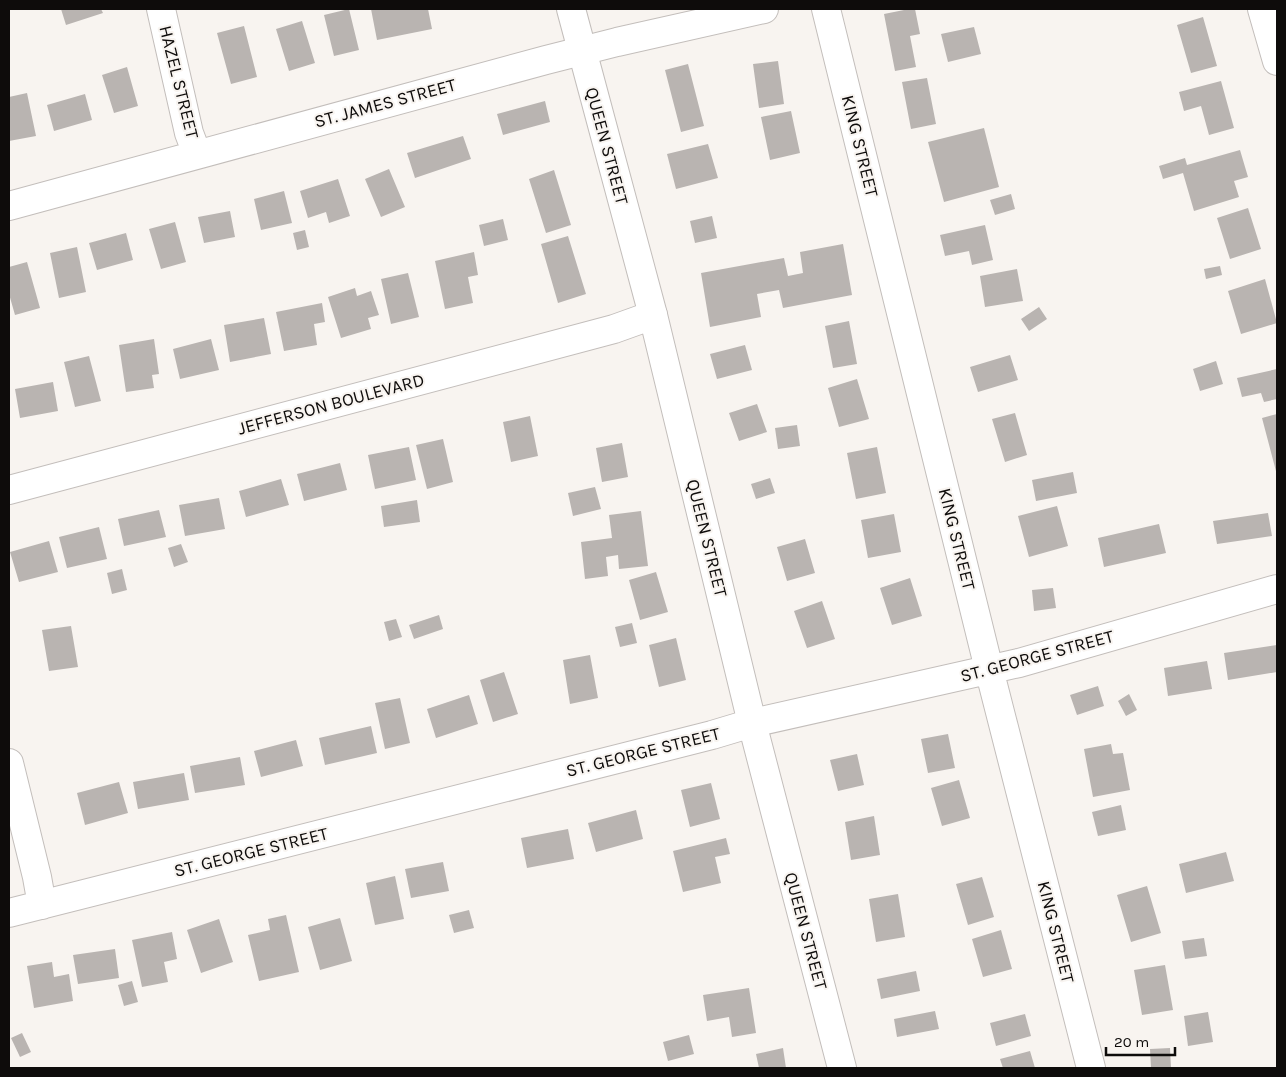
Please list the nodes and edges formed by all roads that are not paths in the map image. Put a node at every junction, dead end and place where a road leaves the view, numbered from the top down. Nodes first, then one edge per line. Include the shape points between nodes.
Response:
1 (161, 9) edge
2 (571, 9) edge
3 (764, 9) edge
4 (826, 9) edge
5 (1262, 9) edge
6 (582, 51) junction
7 (1277, 62) edge
8 (197, 154) junction
9 (9, 206) edge
10 (653, 316) junction
11 (9, 490) edge
12 (1277, 589) edge
13 (989, 670) junction
14 (752, 723) junction
15 (9, 763) edge
16 (42, 905) junction
17 (9, 913) edge
18 (842, 1068) edge
19 (1091, 1068) edge

1 - 8 street, HAZEL STREET
2 - 6 street, QUEEN STREET
3 - 6 street, ST. JAMES STREET
4 - 13 street, KING STREET
5 - 7 street
6 - 8 street, ST. JAMES STREET
6 - 10 street, QUEEN STREET
8 - 9 street, ST. JAMES STREET
10 - 11 street, JEFFERSON BOULEVARD via 604,332
10 - 14 street, QUEEN STREET
12 - 13 street, ST. GEORGE STREET
13 - 14 street, ST. GEORGE STREET
13 - 19 street, KING STREET
14 - 16 street, ST. GEORGE STREET
14 - 18 street, QUEEN STREET
15 - 16 street
16 - 17 street, ST. GEORGE STREET

